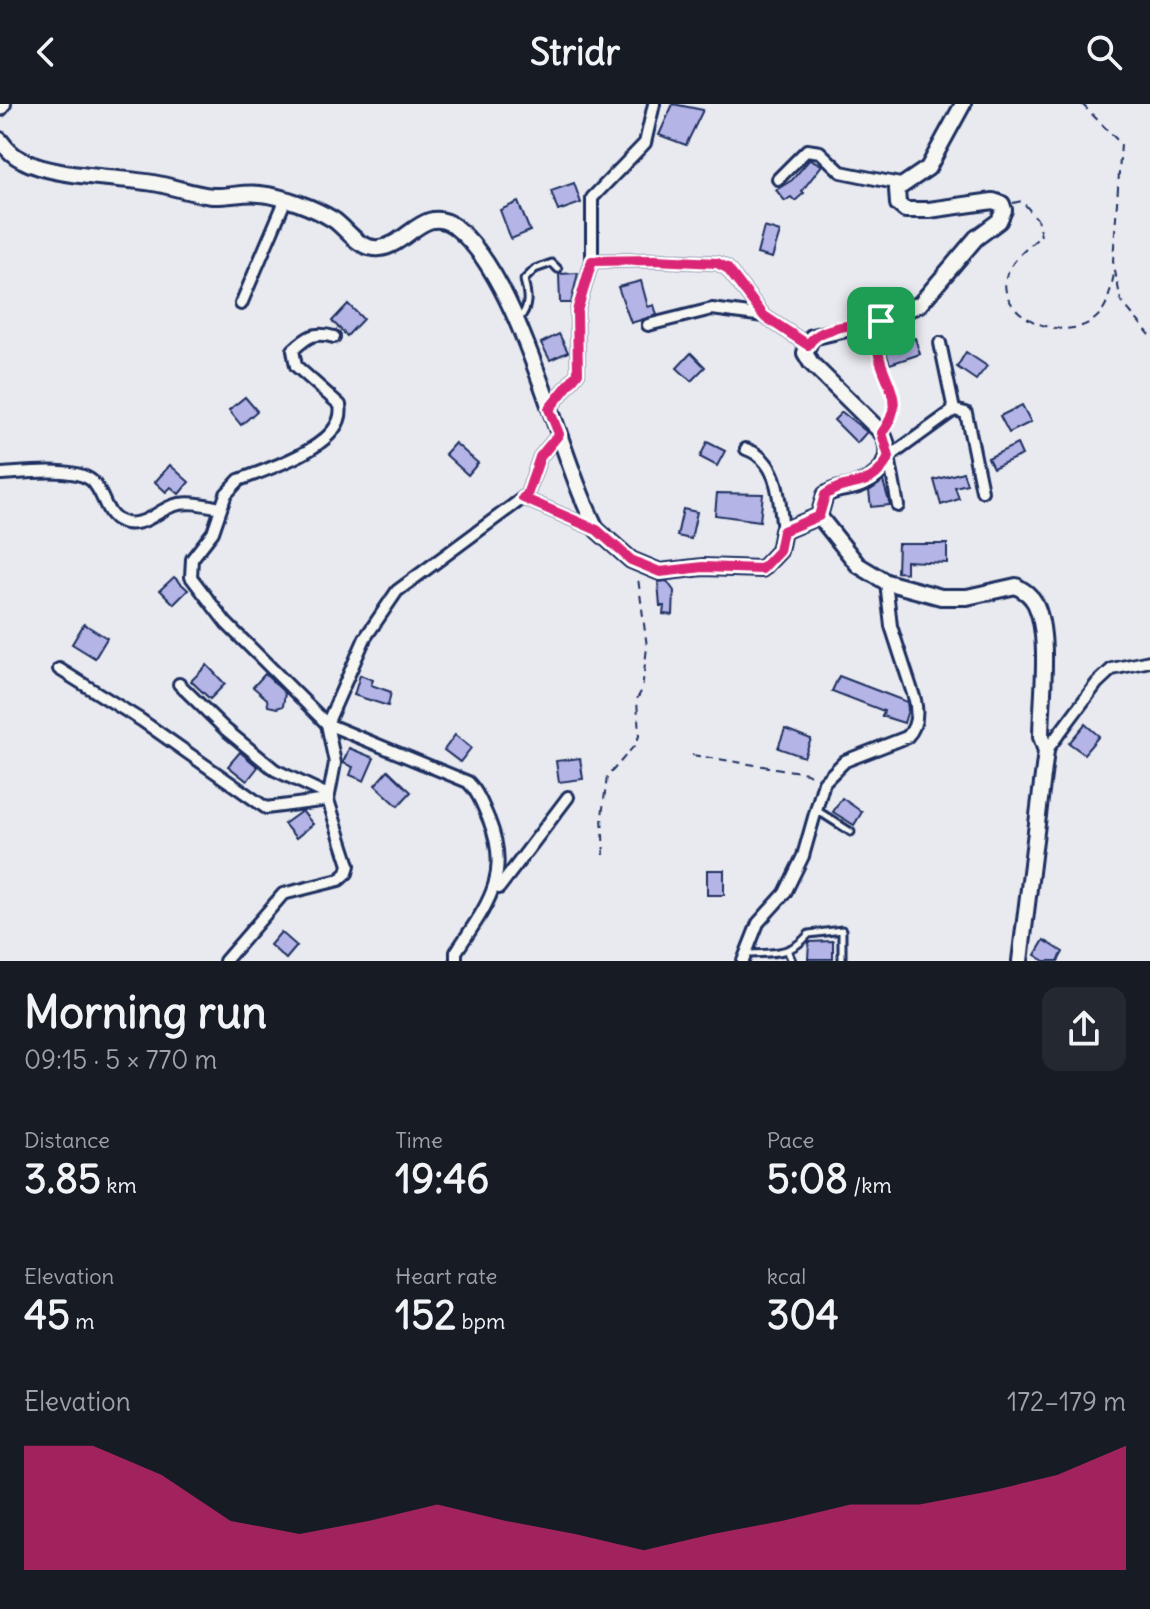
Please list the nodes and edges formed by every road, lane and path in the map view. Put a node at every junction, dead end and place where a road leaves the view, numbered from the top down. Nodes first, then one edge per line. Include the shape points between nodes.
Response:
1 (654, 104) edge
2 (963, 104) edge
3 (1082, 104) edge
4 (0, 140) edge
5 (778, 179) dead end
6 (905, 185) junction
7 (285, 201) junction
8 (1002, 204) junction
9 (592, 261) junction
10 (558, 269) dead end
11 (1115, 270) junction
12 (241, 304) dead end
13 (764, 316) junction
14 (881, 321) junction
15 (516, 323) junction
16 (648, 325) dead end
17 (1150, 335) edge
18 (334, 337) dead end
19 (940, 343) dead end
20 (808, 345) junction
21 (549, 409) junction
22 (954, 410) junction
23 (882, 433) junction
24 (559, 434) junction
25 (746, 449) dead end
26 (889, 457) junction
27 (0, 474) edge
28 (982, 491) dead end
29 (523, 498) junction
30 (898, 506) dead end
31 (221, 508) junction
32 (819, 516) junction
33 (597, 530) junction
34 (783, 531) junction
35 (641, 565) junction
36 (886, 582) junction
37 (1150, 661) edge
38 (59, 669) dead end
39 (179, 684) dead end
40 (327, 724) junction
41 (1046, 751) junction
42 (692, 755) dead end
43 (824, 782) junction
44 (568, 797) dead end
45 (328, 798) junction
46 (815, 809) junction
47 (851, 832) dead end
48 (604, 855) dead end
49 (492, 897) junction
50 (788, 952) junction
51 (749, 959) edge
52 (225, 961) edge
53 (456, 961) edge
54 (792, 961) edge
55 (842, 961) edge
56 (1020, 961) edge

1 - 9 street via 645,143 592,198
2 - 6 street via 928,168
3 - 11 path via 1121,144
4 - 7 street via 22,161 65,172 212,196 256,193
5 - 6 street via 807,150 820,152 841,172
6 - 8 street via 896,196 905,210
7 - 12 street
7 - 15 street via 314,210 358,243 378,249 425,221 450,223 479,254
8 - 11 path via 1022,201 1037,219 1041,236 1008,273 1006,288 1014,306 1033,323 1051,330 1084,325 1104,308
8 - 14 street via 999,221 976,238 920,304
9 - 13 street via 717,263 727,268
9 - 21 street via 577,311 578,373
10 - 15 lane via 552,263 524,280 526,311
11 - 17 path via 1121,301
13 - 16 street via 712,309
13 - 20 street
14 - 20 street via 822,333
14 - 23 path via 879,359 894,389 892,420
15 - 21 street
18 - 31 street via 309,335 293,350 296,366 340,405 340,418 324,441 308,452 239,480
19 - 22 street
20 - 23 street via 805,353 811,363
21 - 24 street
22 - 26 street
22 - 28 street via 966,413
23 - 26 street
24 - 29 street via 540,457
24 - 33 street
25 - 34 street via 760,453 777,480
26 - 30 street
26 - 32 street via 870,479 825,495
27 - 31 street via 84,477 92,481 110,515 126,523 143,522 173,505
29 - 33 street
29 - 40 street via 397,591 365,638
31 - 40 street via 213,532 192,559 194,584
32 - 34 street
32 - 36 street via 858,565
33 - 35 street
34 - 35 street via 779,551 762,569 660,572
35 - 48 path via 647,647 637,699 639,736 607,777
36 - 41 street via 941,597 1016,586 1027,592 1040,620 1041,737
36 - 43 street via 891,626 917,710 913,731 845,761
37 - 41 street via 1112,669
38 - 45 street via 266,808
39 - 45 street via 275,770
40 - 45 street via 335,763
40 - 49 street via 475,789 499,859
41 - 56 street
42 - 43 path via 807,773
43 - 46 street
44 - 49 street
45 - 52 street via 347,873 339,880 283,894
46 - 47 lane
46 - 51 street via 803,856 785,893 758,923
49 - 53 street via 456,952
50 - 51 lane
50 - 54 lane
50 - 55 lane via 809,934 842,930

